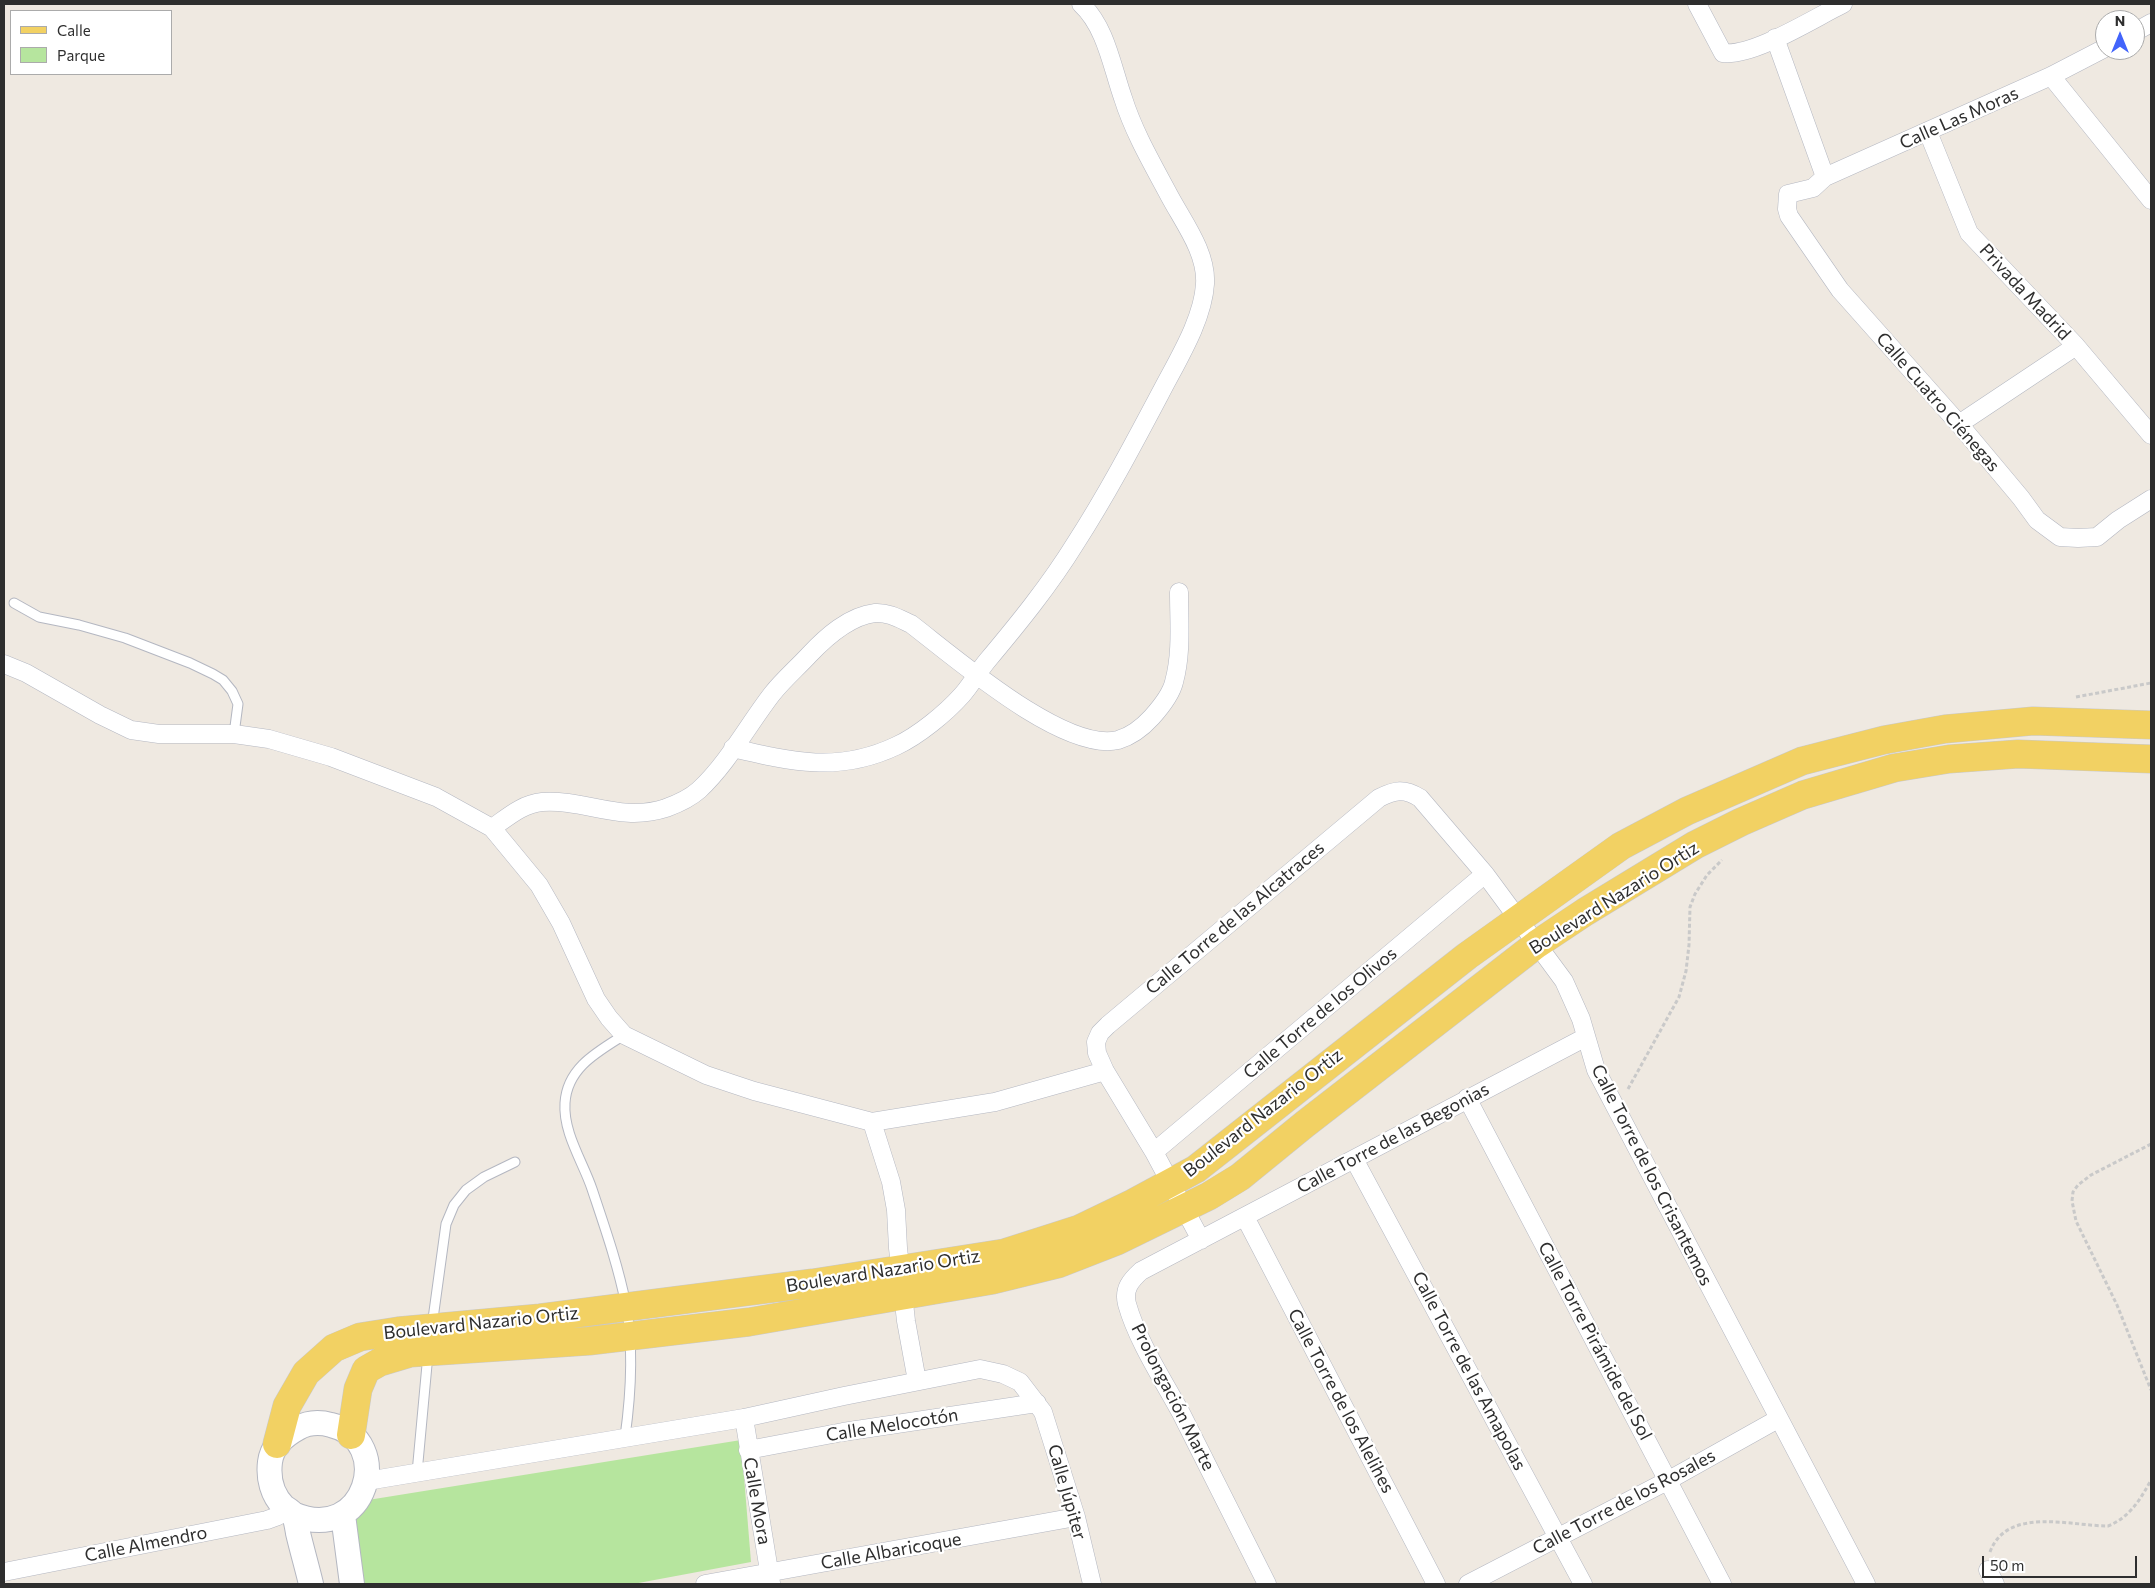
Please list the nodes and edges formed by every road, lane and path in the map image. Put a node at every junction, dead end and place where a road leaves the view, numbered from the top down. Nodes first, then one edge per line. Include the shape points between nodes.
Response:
1 (1081, 4) edge
2 (1697, 4) edge
3 (1843, 4) edge
4 (1775, 38) junction
5 (2095, 53) edge
6 (2051, 76) junction
7 (1928, 132) junction
8 (1819, 183) junction
9 (2151, 200) edge
10 (2076, 346) junction
11 (1959, 424) junction
12 (2151, 435) edge
13 (2151, 499) edge
14 (1179, 592) dead end
15 (14, 603) dead end
16 (4, 664) edge
17 (976, 674) junction
18 (2151, 683) edge
19 (2072, 698) dead end
20 (2151, 725) edge
21 (234, 734) junction
22 (733, 748) junction
23 (2151, 760) edge
24 (1379, 798) joint
25 (492, 828) junction
26 (1726, 856) dead end
27 (1485, 874) junction
28 (1518, 918) junction
29 (1538, 944) junction
30 (624, 1035) junction
31 (1586, 1037) junction
32 (1105, 1071) junction
33 (1467, 1098) junction
34 (1616, 1109) junction
35 (872, 1122) junction
36 (2151, 1144) edge
37 (1154, 1152) junction
38 (1354, 1159) junction
39 (515, 1162) dead end
40 (1170, 1183) junction
41 (1184, 1208) junction
42 (1245, 1218) junction
43 (1201, 1240) junction
44 (900, 1269) junction
45 (903, 1296) junction
46 (626, 1307) junction
47 (630, 1337) junction
48 (430, 1340) junction
49 (917, 1381) junction
50 (2151, 1390) edge
51 (1036, 1403) junction
52 (744, 1418) junction
53 (1778, 1419) junction
54 (352, 1435) junction
55 (625, 1437) junction
56 (277, 1444) junction
57 (748, 1450) junction
58 (417, 1473) junction
59 (1669, 1480) junction
60 (2151, 1480) edge
61 (367, 1481) junction
62 (288, 1510) junction
63 (343, 1514) junction
64 (1076, 1517) junction
65 (1558, 1537) junction
66 (4, 1572) edge
67 (1991, 1577) edge
68 (770, 1578) edge
69 (311, 1584) edge
70 (352, 1584) edge
71 (705, 1584) edge
72 (1092, 1584) edge
73 (1267, 1584) edge
74 (1436, 1584) edge
75 (1468, 1584) edge
76 (1583, 1584) edge
77 (1722, 1584) edge
78 (1866, 1584) edge

1 - 17 street via 1090,13 1102,36 1135,127 1199,251 1205,280 1203,306 1145,422 1075,544 1023,618
2 - 4 street via 1723,53 1742,53
3 - 4 street
4 - 8 street
5 - 6 street, Calle Las Moras
6 - 7 street, Calle Las Moras
6 - 9 street
7 - 8 street, Calle Las Moras
7 - 10 street, Privada Madrid via 1969,233
8 - 11 street, Calle Cuatro Ciénegas via 1788,194 1786,209 1789,216 1840,290
10 - 11 street
10 - 12 street, Privada Madrid
11 - 13 street, Calle Cuatro Ciénegas via 2036,520 2060,537 2097,537
14 - 17 street via 1180,654 1174,684 1160,708 1140,730 1117,740 1092,739 1063,730
15 - 21 lane via 39,617 125,638 213,674 223,680 238,704
16 - 21 street via 130,730 159,734
17 - 22 street via 964,694 935,719 900,745 870,757 837,764 808,763
17 - 22 street via 911,624 892,615 876,613 864,616 824,639 774,692
18 - 19 path
20 - 28 main road, Boulevard Nazario Ortiz via 2033,721 1945,729 1884,740 1802,761 1687,811 1620,846
21 - 25 street via 269,739 331,757 436,797
22 - 25 street via 698,791 679,804 653,812 629,814 541,802 521,808
23 - 29 main road, Boulevard Nazario Ortiz via 2018,754 1949,759 1894,768 1843,782 1803,795 1695,845
24 - 27 street, Calle Torre de los Crisantemos via 1394,790 1403,790 1420,798
24 - 32 street, Calle Torre de las Alcatraces via 1108,1025 1096,1042
25 - 30 street via 539,885 561,923 596,1000
26 - 34 path via 1707,875 1695,894 1690,907 1686,971 1678,997
27 - 28 street, Calle Torre de los Crisantemos
27 - 37 street, Calle Torre de los Olivos
28 - 29 street, Calle Torre de los Crisantemos
28 - 40 main road, Boulevard Nazario Ortiz via 1196,1169
29 - 31 street, Calle Torre de los Crisantemos via 1572,994
29 - 41 main road, Boulevard Nazario Ortiz via 1240,1176
30 - 35 street via 706,1075
30 - 46 lane via 589,1057 572,1077 565,1102 566,1120 615,1256
31 - 33 street, Calle Torre de las Begonias
31 - 34 street, Calle Torre de los Crisantemos via 1596,1070
32 - 35 street via 995,1102
32 - 37 street
33 - 38 street, Calle Torre de las Begonias
33 - 59 street, Calle Torre Pirámide del Sol
34 - 53 street, Calle Torre de los Crisantemos
35 - 44 street via 891,1182
36 - 50 path via 2084,1180 2073,1192 2072,1201 2076,1221 2117,1305
37 - 40 street
38 - 42 street, Calle Torre de las Begonias
38 - 65 street, Calle Torre de las Amapolas
39 - 48 lane via 484,1176 454,1205 446,1224
40 - 41 street
40 - 44 main road, Boulevard Nazario Ortiz via 1079,1230 1004,1252
41 - 43 street
41 - 45 main road, Boulevard Nazario Ortiz via 1117,1241 1058,1264 993,1280
42 - 43 street, Calle Torre de las Begonias
42 - 74 street, Calle Torre de los Alelihes
43 - 73 street, Prolongación Marte via 1141,1271 1126,1289 1126,1303 1141,1339
44 - 45 street
44 - 46 main road, Boulevard Nazario Ortiz
45 - 47 main road, Boulevard Nazario Ortiz via 749,1322
45 - 49 street
46 - 47 lane
46 - 48 main road, Boulevard Nazario Ortiz via 540,1318
47 - 48 main road, Boulevard Nazario Ortiz
47 - 55 lane via 631,1394
48 - 54 main road, Boulevard Nazario Ortiz via 410,1353 366,1370 358,1389
48 - 56 main road, Boulevard Nazario Ortiz via 360,1337 334,1348 306,1373 287,1406
48 - 58 lane
49 - 51 street, Calle Júpiter via 980,1369 1020,1382
49 - 52 street, Calle Júpiter
51 - 57 street, Calle Melocotón
51 - 64 street, Calle Júpiter via 1043,1412
52 - 55 street, Calle Júpiter
52 - 57 street, Calle Mora
53 - 59 street, Calle Torre de los Rosales
53 - 78 street, Calle Torre de los Crisantemos
54 - 56 street via 337,1426 321,1423 304,1425 289,1432
54 - 61 street via 362,1448 367,1464
55 - 58 street, Calle Júpiter
56 - 62 street via 270,1460 269,1476 274,1492
57 - 68 street, Calle Mora
58 - 61 street, Calle Júpiter
59 - 65 street, Calle Torre de los Rosales
59 - 77 street, Calle Torre Pirámide del Sol
60 - 67 path via 2128,1514 2108,1526 2042,1521 2009,1528 1990,1550
61 - 63 street via 354,1506
62 - 63 street via 305,1519 318,1521
62 - 66 street, Calle Almendro via 267,1520
62 - 69 street
63 - 70 street
64 - 68 street, Calle Albaricoque
64 - 72 street, Calle Júpiter
65 - 75 street, Calle Torre de los Rosales
65 - 76 street, Calle Torre de las Amapolas
68 - 71 street, Calle Albaricoque

